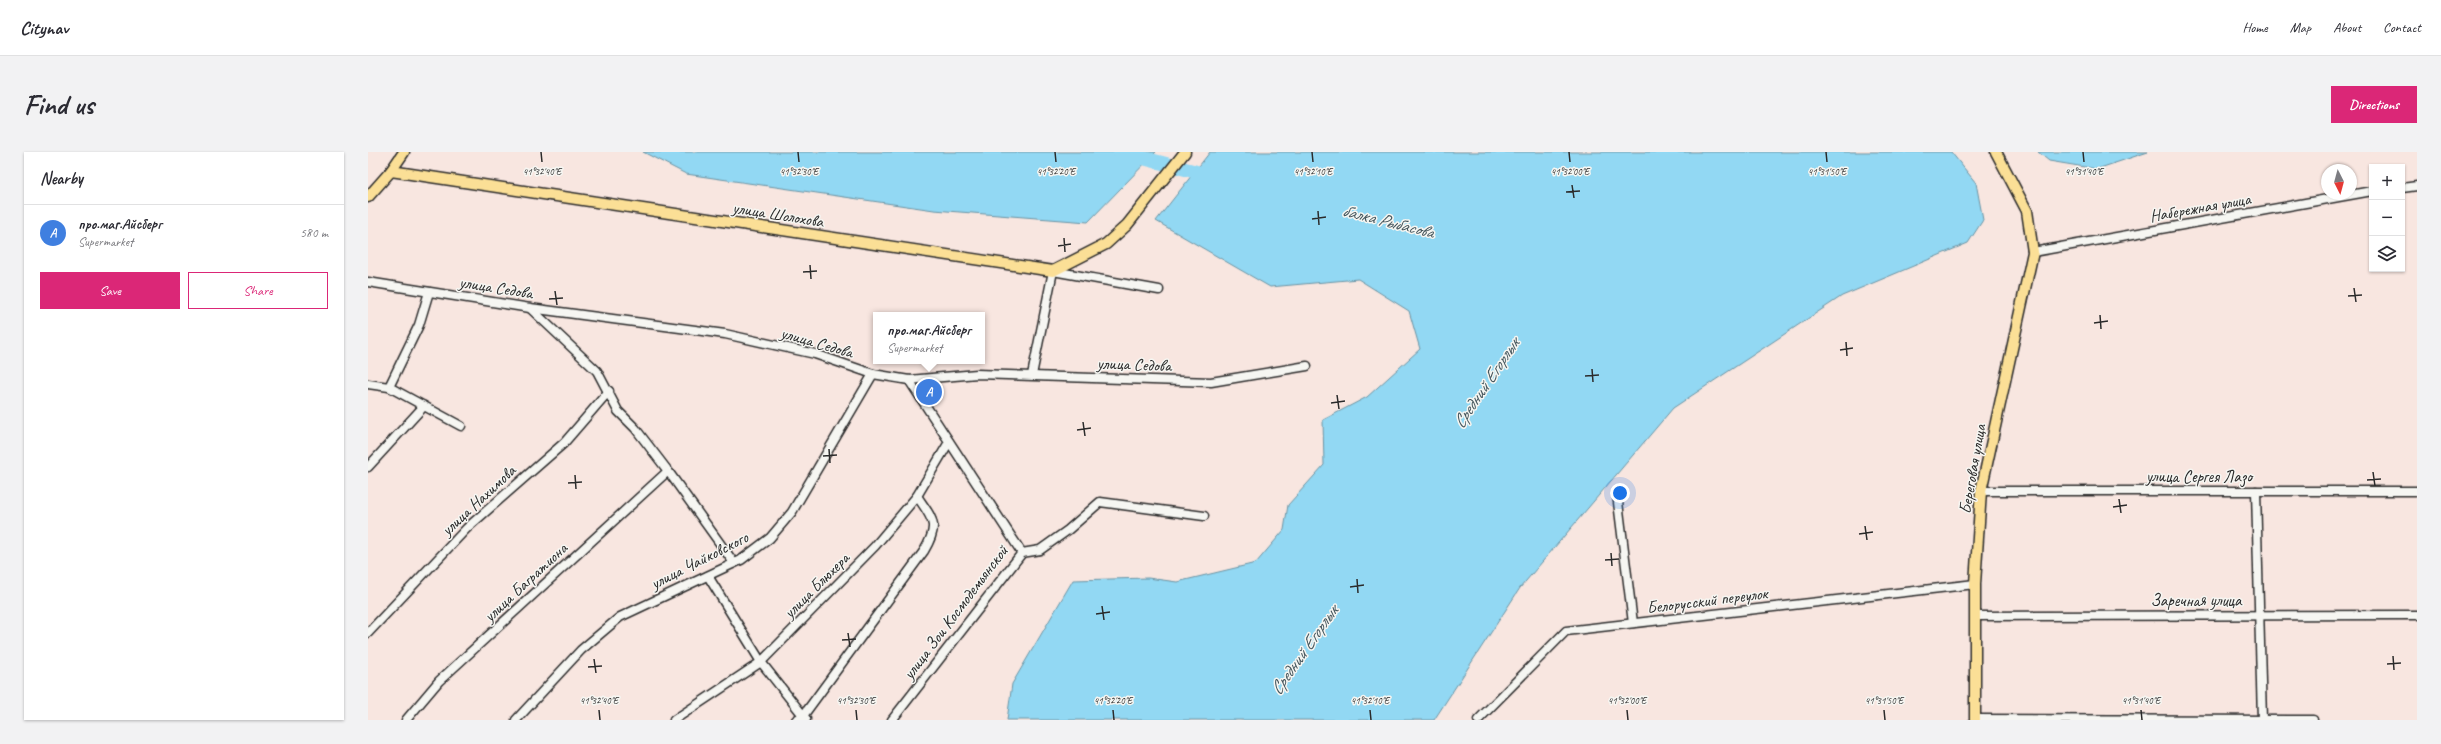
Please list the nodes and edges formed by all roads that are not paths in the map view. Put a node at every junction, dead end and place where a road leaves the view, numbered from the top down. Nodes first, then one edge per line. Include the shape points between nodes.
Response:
1 (404, 152) edge
2 (1186, 152) edge
3 (1996, 152) edge
4 (391, 171) junction
5 (2417, 186) edge
6 (2405, 188) edge
7 (2369, 192) edge
8 (368, 197) edge
9 (2033, 252) junction
10 (1053, 271) junction
11 (368, 282) edge
12 (1159, 290) dead end
13 (429, 292) junction
14 (530, 308) junction
15 (1307, 366) dead end
16 (873, 374) junction
17 (1032, 375) junction
18 (909, 380) junction
19 (368, 384) edge
20 (389, 387) junction
21 (609, 391) junction
22 (424, 406) junction
23 (460, 426) dead end
24 (949, 442) junction
25 (368, 467) edge
26 (668, 471) junction
27 (1981, 491) junction
28 (2256, 491) junction
29 (2417, 492) edge
30 (1617, 494) dead end
31 (917, 496) junction
32 (1204, 516) dead end
33 (1022, 553) junction
34 (734, 563) junction
35 (708, 576) junction
36 (1975, 584) junction
37 (2259, 615) junction
38 (2417, 615) edge
39 (1975, 616) junction
40 (1633, 623) junction
41 (368, 633) edge
42 (761, 662) junction
43 (802, 719) edge
44 (406, 720) edge
45 (516, 720) edge
46 (674, 720) edge
47 (892, 720) edge
48 (1478, 720) edge
49 (1975, 720) edge
50 (2262, 720) edge
51 (2313, 720) edge

1 - 4 main road
2 - 10 main road via 1127,225 1106,244
3 - 9 main road via 2027,211
4 - 8 main road
4 - 10 main road, улица Шолохова
5 - 6 street
7 - 9 street, Набережная улица
9 - 27 main road, Береговая улица
10 - 12 street, улица Шолохова
10 - 17 street
11 - 13 street, улица Седова
13 - 14 street, улица Седова
13 - 20 street via 419,326
14 - 16 street, улица Седова via 725,334 815,354
14 - 21 street via 597,371
15 - 17 street, улица Седова via 1211,382
16 - 18 street, улица Седова
16 - 34 street, улица Чайковского via 792,512 770,538
17 - 18 street, улица Седова via 977,374
18 - 24 street, улица Зои Космодемьянской
19 - 20 street
20 - 22 street
21 - 26 street via 618,411 635,428
21 - 41 street, улица Нахимова via 564,443 467,528
22 - 23 street
22 - 25 street
24 - 31 street, улица Блюхера
24 - 33 street, улица Зои Космодемьянской
26 - 34 street
26 - 44 street, улица Багратиона via 439,681
27 - 28 street, улица Сергея Лазо
27 - 36 main road, Береговая улица
28 - 29 street, улица Сергея Лазо
28 - 37 street
30 - 40 street
31 - 42 street, улица Блюхера via 875,546
31 - 43 street via 934,522 933,535
32 - 33 street via 1100,502 1040,550
33 - 47 street, улица Зои Космодемьянской
34 - 35 street, улица Чайковского
35 - 42 street
35 - 45 street, улица Чайковского via 620,617 581,650
36 - 39 main road, Береговая улица
36 - 40 street, Белорусский переулок
37 - 38 street, Заречная улица
37 - 39 street, Заречная улица
37 - 50 street
39 - 49 main road, Береговая улица
40 - 48 street, Белорусский переулок via 1566,631
42 - 43 street
42 - 46 street, улица Блюхера
49 - 50 street
50 - 51 street

